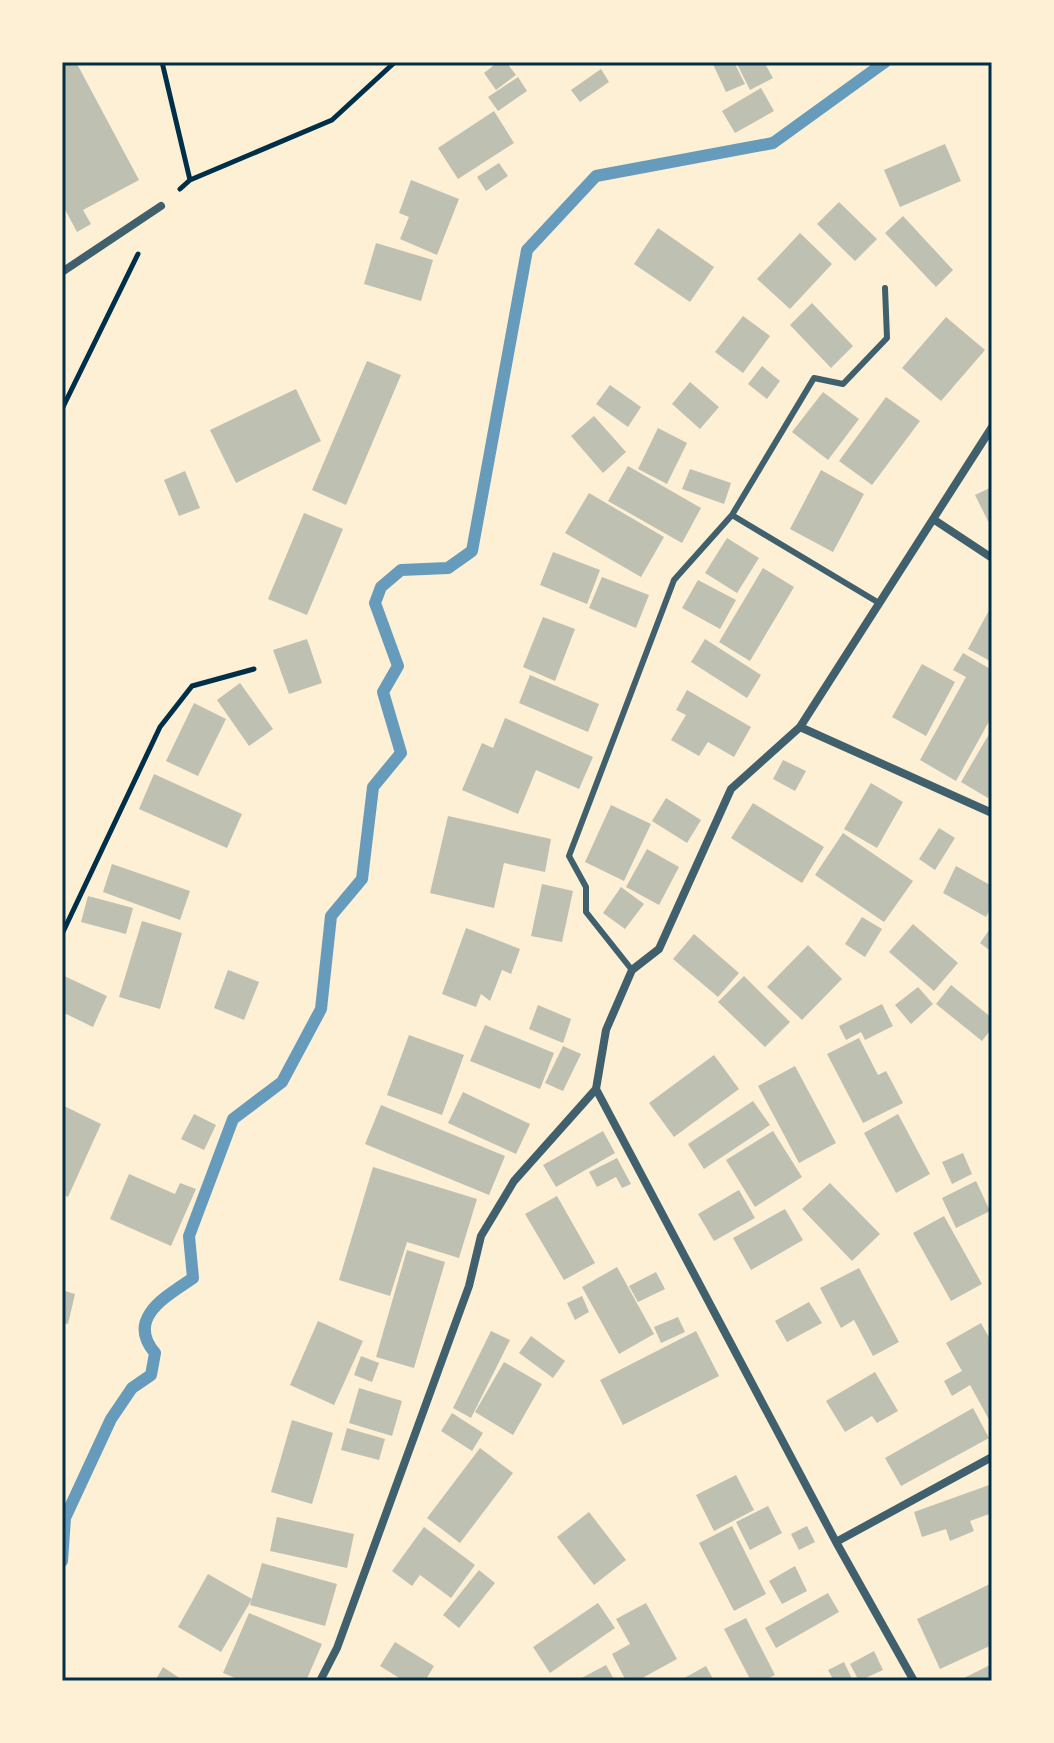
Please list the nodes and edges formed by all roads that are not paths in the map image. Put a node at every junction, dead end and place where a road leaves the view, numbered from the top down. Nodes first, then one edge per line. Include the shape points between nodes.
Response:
1 (161, 206) dead end
2 (62, 272) edge
3 (885, 288) dead end
4 (992, 427) edge
5 (732, 515) junction
6 (933, 519) junction
7 (992, 558) edge
8 (879, 603) junction
9 (800, 727) junction
10 (992, 813) edge
11 (632, 970) junction
12 (596, 1089) junction
13 (992, 1457) edge
14 (836, 1542) junction
15 (320, 1681) edge
16 (914, 1681) edge

1 - 2 street
3 - 5 lane via 887,338 843,384 814,378
4 - 6 street
5 - 8 lane
5 - 11 lane via 674,580 569,856 586,887 586,912
6 - 7 street
6 - 8 street
8 - 9 street
9 - 10 street
9 - 11 street via 731,789 659,949
11 - 12 street via 606,1030
12 - 14 street
12 - 15 street via 514,1181 481,1236 469,1286 337,1648
13 - 14 street
14 - 16 street

